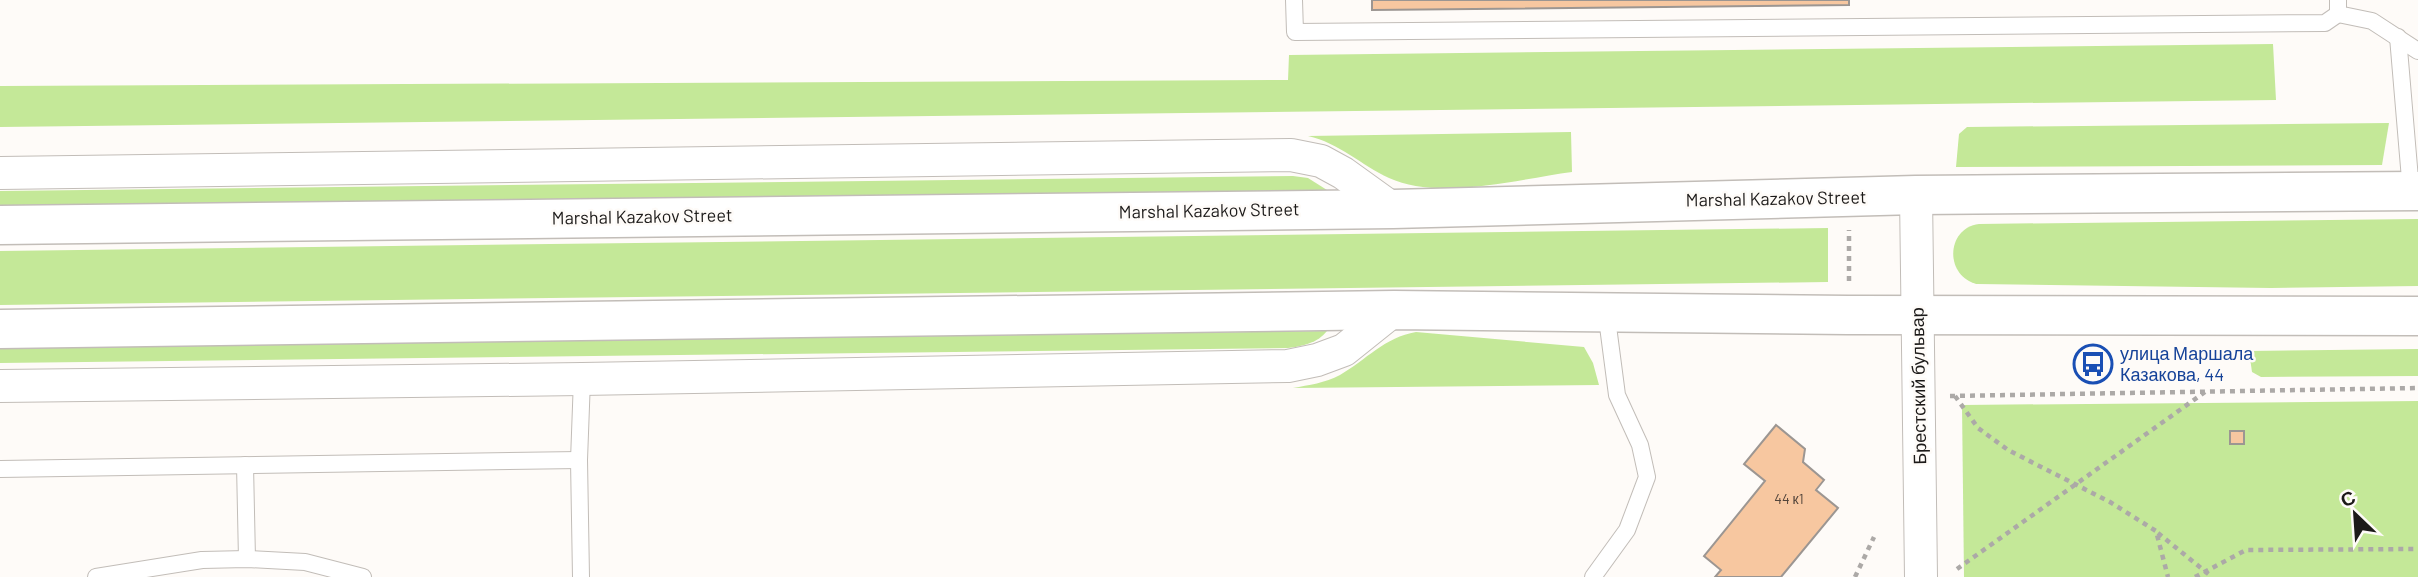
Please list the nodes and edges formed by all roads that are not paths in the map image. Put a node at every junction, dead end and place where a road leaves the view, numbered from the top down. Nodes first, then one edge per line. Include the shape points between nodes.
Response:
1 (1294, 0) edge
2 (2338, 7) edge
3 (2399, 37) junction
4 (2418, 51) edge
5 (0, 173) edge
6 (2415, 191) edge
7 (1916, 195) junction
8 (1393, 209) junction
9 (0, 225) edge
10 (1394, 310) junction
11 (1606, 311) junction
12 (1917, 315) junction
13 (2418, 316) edge
14 (0, 329) edge
15 (582, 379) junction
16 (0, 386) edge
17 (579, 460) junction
18 (245, 466) junction
19 (0, 469) edge
20 (247, 559) junction
21 (96, 577) edge
22 (363, 577) edge
23 (581, 577) edge
24 (1593, 577) edge
25 (1921, 577) edge

1 - 2 lane via 1295,32 2325,23
2 - 3 lane
3 - 4 lane
3 - 6 lane
5 - 8 street via 1291,155 1343,173
6 - 7 main road, Marshal Kazakov Street
7 - 8 main road, Marshal Kazakov Street
7 - 12 street, Брестский бульвар
8 - 9 main road, Marshal Kazakov Street
10 - 11 main road
10 - 14 main road
10 - 15 street via 1344,350 1288,366
11 - 12 main road
11 - 24 lane via 1616,395 1640,445 1647,477 1627,530
12 - 13 main road
12 - 25 street, Брестский бульвар
15 - 16 street
15 - 17 lane
17 - 18 lane
17 - 23 lane
18 - 19 lane
18 - 20 lane
20 - 21 lane via 202,560
20 - 22 lane via 305,562

